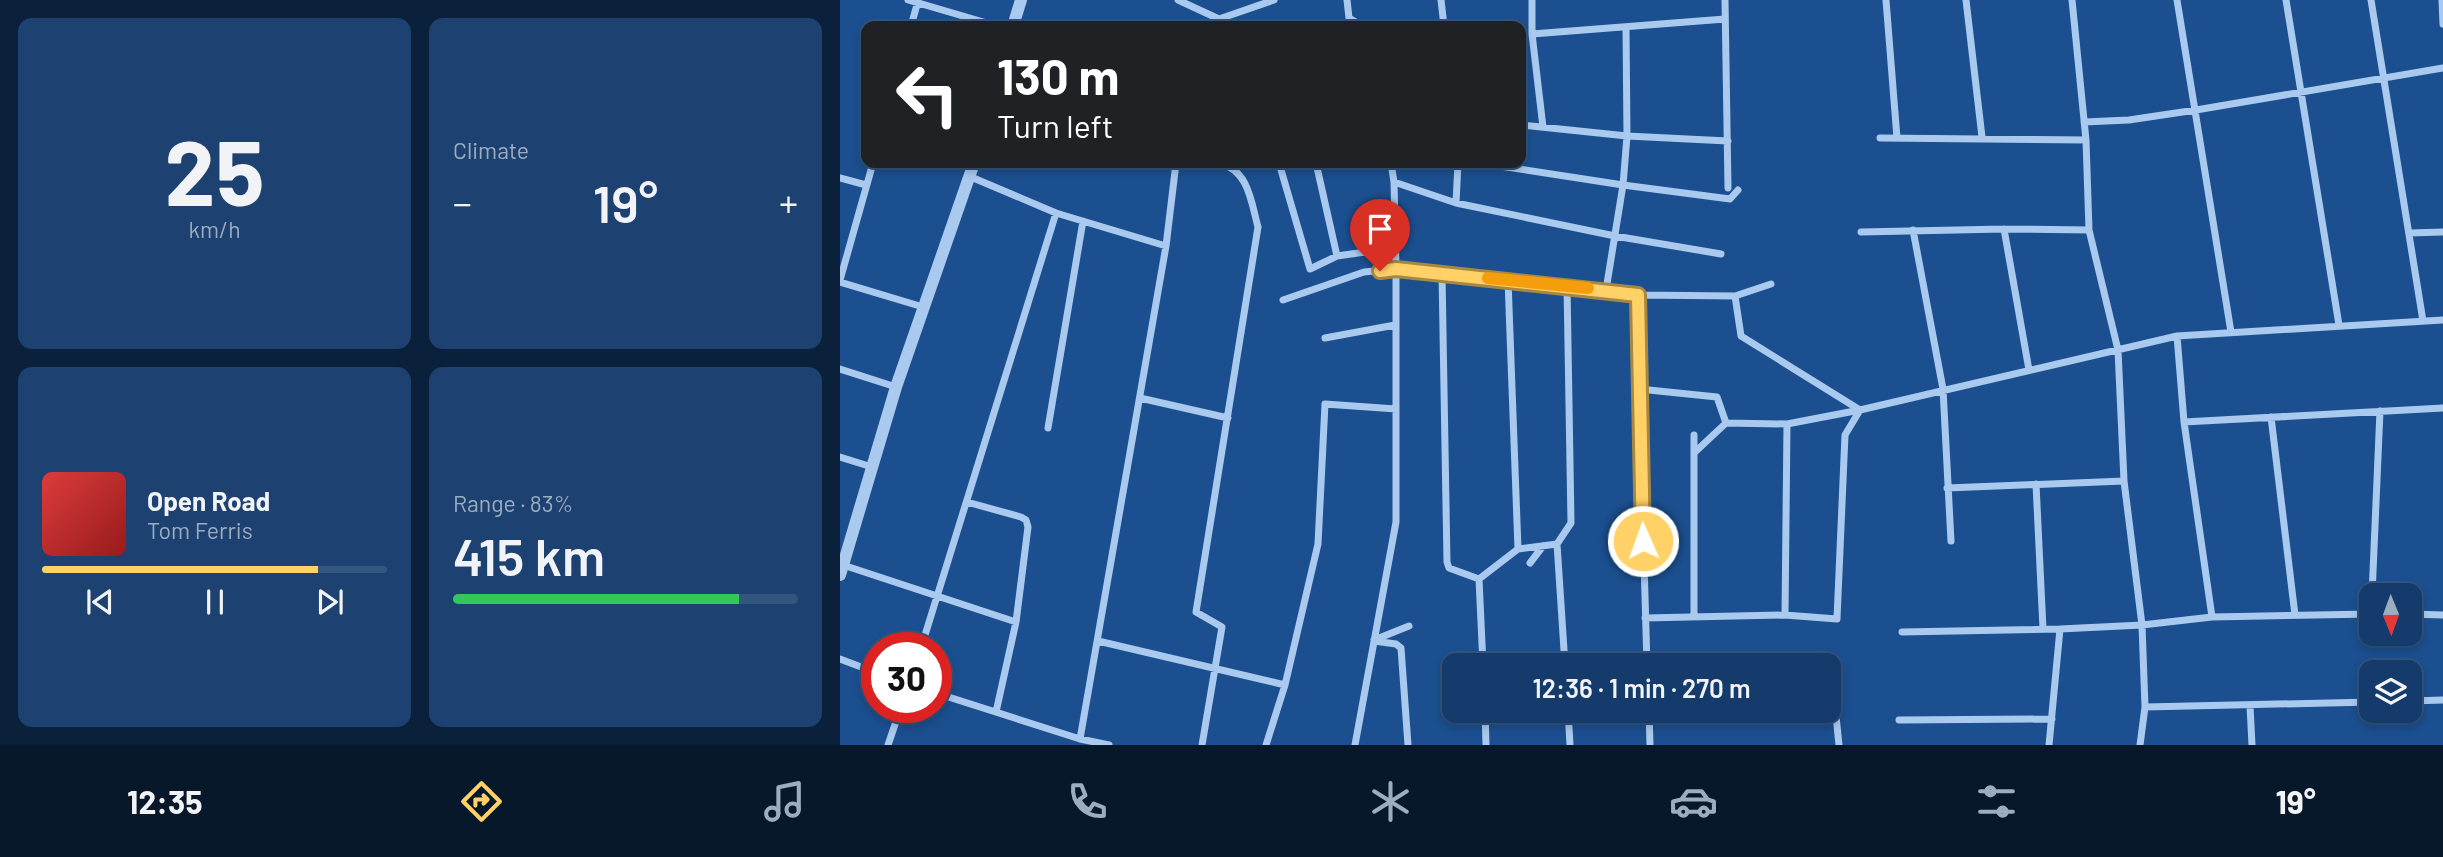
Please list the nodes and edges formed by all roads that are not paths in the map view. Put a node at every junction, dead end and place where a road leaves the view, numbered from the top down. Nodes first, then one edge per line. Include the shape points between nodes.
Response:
1 (908, 0) edge
2 (1021, 0) edge
3 (1178, 0) edge
4 (1274, 0) edge
5 (1348, 0) edge
6 (1441, 0) edge
7 (1532, 0) edge
8 (1725, 0) edge
9 (1886, 0) edge
10 (1966, 0) edge
11 (2072, 0) edge
12 (2177, 0) edge
13 (2286, 0) edge
14 (2371, 0) edge
15 (2442, 0) edge
16 (918, 1) edge
17 (1195, 4) edge
18 (1726, 19) junction
19 (912, 21) edge
20 (981, 21) edge
21 (1015, 21) edge
22 (1217, 21) edge
23 (1225, 21) edge
24 (1354, 21) edge
25 (1443, 21) edge
26 (2443, 24) edge
27 (1626, 27) junction
28 (1532, 34) junction
29 (2443, 68) edge
30 (2384, 79) junction
31 (2302, 92) junction
32 (2196, 110) junction
33 (2084, 122) junction
34 (1526, 125) edge
35 (1543, 127) junction
36 (1627, 136) junction
37 (1982, 137) junction
38 (1880, 138) dead end
39 (1897, 138) junction
40 (2086, 140) junction
41 (1728, 141) junction
42 (871, 168) edge
43 (973, 168) edge
44 (1175, 168) edge
45 (1231, 168) edge
46 (1280, 168) edge
47 (1317, 168) edge
48 (1392, 168) edge
49 (1458, 168) edge
50 (1512, 168) edge
51 (840, 177) edge
52 (971, 177) junction
53 (1394, 182) junction
54 (866, 185) junction
55 (1623, 185) junction
56 (1728, 188) dead end
57 (1738, 190) dead end
58 (1456, 203) junction
59 (1056, 214) junction
60 (1083, 221) junction
61 (2004, 229) junction
62 (1913, 230) junction
63 (2089, 230) junction
64 (1861, 232) dead end
65 (2443, 232) edge
66 (2410, 233) junction
67 (1615, 236) junction
68 (1166, 246) junction
69 (1394, 247) junction
70 (1721, 254) dead end
71 (1336, 256) junction
72 (1396, 269) junction
73 (1442, 274) junction
74 (1508, 280) junction
75 (840, 281) edge
76 (1771, 284) dead end
77 (1567, 285) junction
78 (1606, 290) junction
79 (1638, 295) junction
80 (1735, 296) junction
81 (1283, 300) dead end
82 (923, 307) junction
83 (2443, 320) edge
84 (2423, 321) junction
85 (1395, 325) junction
86 (2339, 326) junction
87 (2231, 331) junction
88 (2177, 335) junction
89 (1325, 338) dead end
90 (2118, 350) junction
91 (840, 369) edge
92 (2029, 370) junction
93 (896, 387) junction
94 (1639, 389) junction
95 (1944, 389) junction
96 (1140, 398) junction
97 (2443, 408) edge
98 (1396, 409) junction
99 (1860, 410) junction
100 (2380, 411) junction
101 (2271, 417) junction
102 (1228, 418) junction
103 (2184, 422) junction
104 (1726, 423) junction
105 (1787, 425) junction
106 (1048, 428) dead end
107 (1694, 435) dead end
108 (1694, 453) junction
109 (840, 457) edge
110 (872, 467) junction
111 (2124, 481) junction
112 (2036, 484) junction
113 (1947, 488) junction
114 (967, 502) junction
115 (1951, 541) dead end
116 (844, 543) edge
117 (1557, 544) junction
118 (1543, 546) junction
119 (1518, 549) junction
120 (1530, 563) dead end
121 (841, 570) edge
122 (1479, 579) junction
123 (2373, 583) edge
124 (938, 597) junction
125 (2359, 614) edge
126 (2422, 614) edge
127 (2443, 614) edge
128 (1785, 615) junction
129 (2295, 615) junction
130 (1694, 617) junction
131 (2212, 617) junction
132 (1646, 618) junction
133 (1016, 622) junction
134 (2141, 625) junction
135 (1409, 626) dead end
136 (2043, 629) junction
137 (2060, 629) junction
138 (926, 632) edge
139 (1902, 632) dead end
140 (1098, 641) junction
141 (1374, 641) junction
142 (1482, 653) edge
143 (1564, 653) edge
144 (1647, 653) edge
145 (840, 659) edge
146 (861, 667) edge
147 (1216, 668) junction
148 (1285, 685) junction
149 (952, 698) edge
150 (2443, 700) edge
151 (2422, 701) edge
152 (2359, 702) edge
153 (2250, 706) junction
154 (2145, 707) junction
155 (996, 712) junction
156 (2052, 719) junction
157 (1899, 720) dead end
158 (896, 723) edge
159 (1485, 723) edge
160 (1569, 723) edge
161 (1649, 723) edge
162 (1838, 723) edge
163 (1080, 739) junction
164 (888, 745) edge
165 (1109, 745) edge
166 (1202, 745) edge
167 (1266, 745) edge
168 (1355, 745) edge
169 (1408, 745) edge
170 (1486, 745) edge
171 (1570, 745) edge
172 (1650, 745) edge
173 (1839, 745) edge
174 (2049, 745) edge
175 (2140, 745) edge
176 (2252, 745) edge

1 - 16 street
2 - 21 street
3 - 17 street
4 - 23 street
5 - 24 street via 1349,18
6 - 25 street
7 - 28 street
8 - 18 street
9 - 39 street
10 - 37 street
11 - 33 street
12 - 32 street
13 - 31 street
14 - 30 street
15 - 26 street
16 - 19 street
16 - 20 street
17 - 22 street
18 - 27 street
18 - 41 street
27 - 28 street
27 - 36 street
28 - 35 street
29 - 30 street
30 - 31 street
30 - 66 street
31 - 32 street
31 - 86 street
32 - 33 street
32 - 87 street
33 - 40 street
34 - 35 street
35 - 36 street
36 - 41 street
36 - 55 street
37 - 39 street
37 - 40 street
38 - 39 street
40 - 63 street
41 - 56 street
42 - 54 street
43 - 52 street
44 - 68 street
45 - 102 street via 1246,181 1258,227
46 - 71 street via 1310,269
47 - 71 street
48 - 53 street
49 - 58 street
50 - 55 street
51 - 54 street
52 - 59 street
52 - 82 street
53 - 58 street
53 - 69 street
54 - 75 street
55 - 57 street via 1730,199
55 - 67 street
58 - 67 street
59 - 60 street
59 - 114 street
60 - 68 street
60 - 106 street
61 - 62 street
61 - 63 street
61 - 92 street
62 - 64 street
62 - 95 street
63 - 90 street
65 - 66 street
66 - 84 street
67 - 70 street
67 - 78 street
68 - 96 street
69 - 71 street
69 - 72 street
72 - 73 street
72 - 81 street via 1364,272
72 - 85 street
73 - 74 street
73 - 122 street via 1447,562 1454,572
74 - 77 street
74 - 119 street
75 - 82 street
76 - 80 street
77 - 78 street
77 - 117 street via 1571,523
78 - 79 street
79 - 80 street
79 - 94 street
80 - 99 street via 1741,336
82 - 93 street
83 - 84 street
84 - 86 street
85 - 89 street
85 - 98 street
86 - 87 street
87 - 88 street
88 - 90 street
88 - 103 street
90 - 92 street
90 - 111 street
91 - 93 street
92 - 95 street
93 - 110 street
94 - 104 street via 1717,397
94 - 132 street
95 - 99 street
95 - 113 street
96 - 102 street
96 - 140 street
97 - 100 street
98 - 141 street via 1395,522
98 - 148 street via 1325,404 1318,544
99 - 105 street
99 - 128 street via 1845,435 1837,619
100 - 101 street
100 - 123 street
101 - 103 street
101 - 129 street
102 - 147 street via 1196,612 1222,627
103 - 131 street
104 - 105 street
104 - 108 street
105 - 128 street
107 - 108 street
108 - 130 street
109 - 110 street
110 - 116 street
111 - 112 street
111 - 134 street
112 - 113 street
112 - 136 street
113 - 115 street
114 - 124 street
114 - 133 street via 1026,520
116 - 121 street
117 - 118 street
117 - 143 street
118 - 119 street
118 - 120 street
119 - 122 street
121 - 124 street
122 - 142 street
124 - 133 street
124 - 138 street
125 - 129 street
126 - 127 street
128 - 130 street
129 - 131 street
130 - 132 street
131 - 134 street
132 - 144 street
133 - 155 street
134 - 137 street
134 - 154 street
135 - 141 street
136 - 137 street
136 - 139 street
137 - 156 street
140 - 147 street
140 - 163 street
141 - 168 street
141 - 169 street via 1401,648
145 - 146 street
147 - 148 street
147 - 166 street
148 - 167 street
149 - 155 street
150 - 151 street
152 - 153 street
153 - 154 street
153 - 176 street
154 - 175 street
155 - 163 street
156 - 157 street
156 - 174 street
158 - 164 street
159 - 170 street
160 - 171 street
161 - 172 street
162 - 173 street
163 - 165 street

